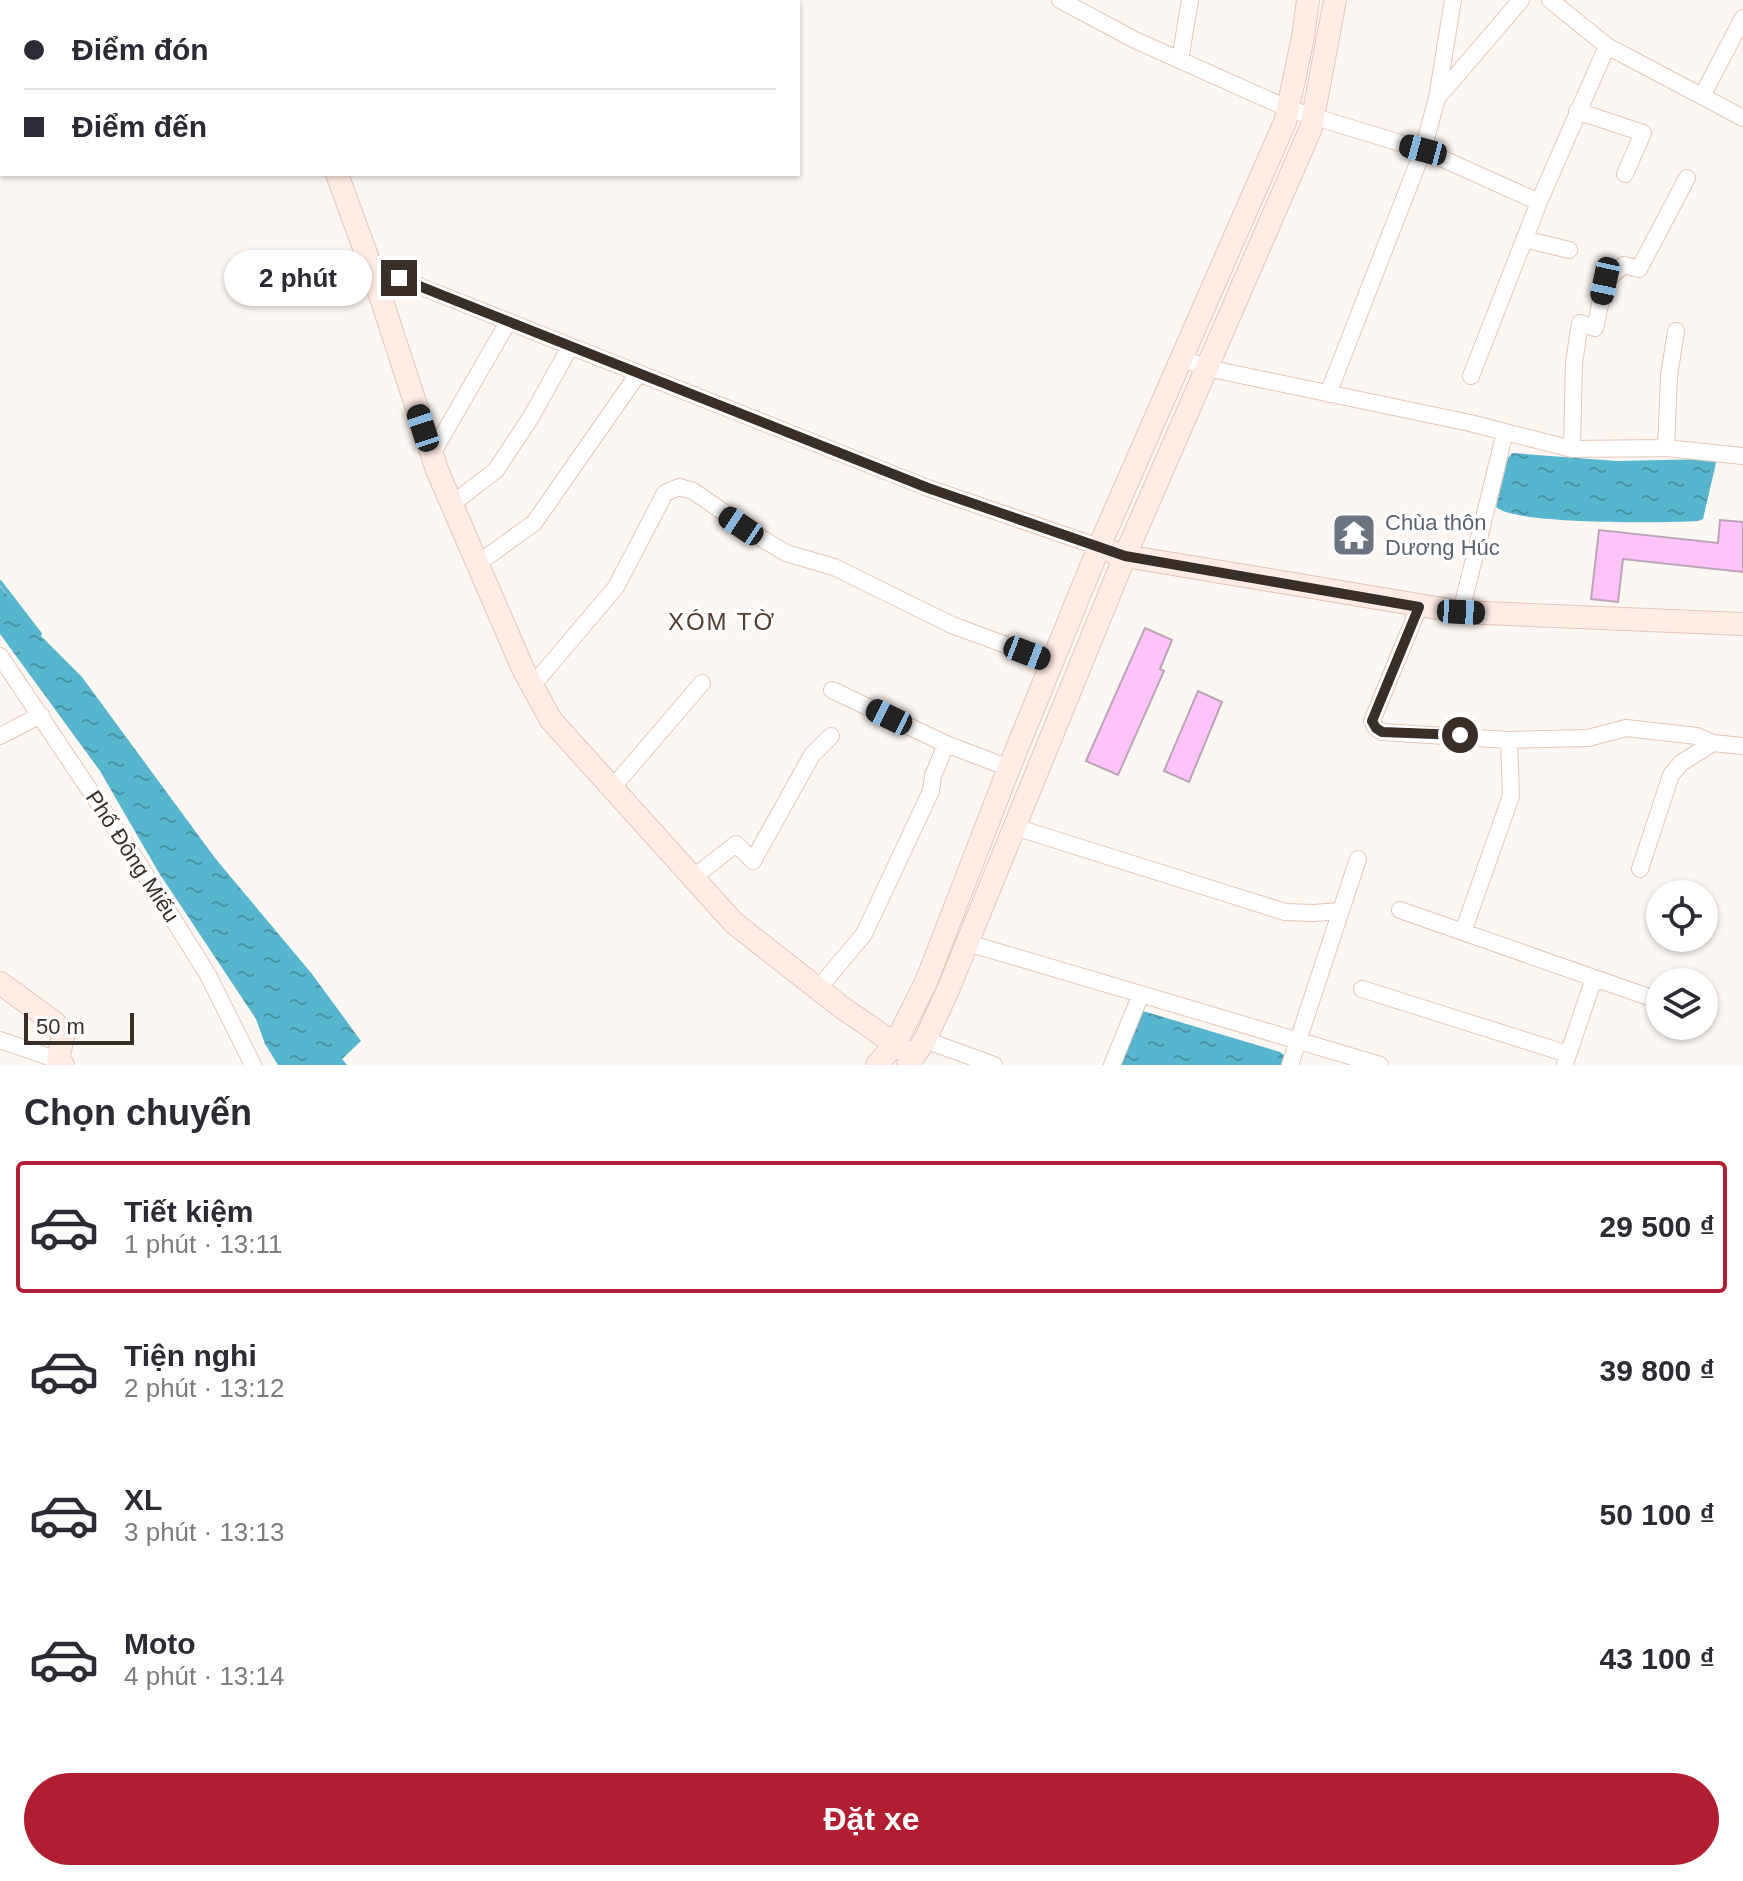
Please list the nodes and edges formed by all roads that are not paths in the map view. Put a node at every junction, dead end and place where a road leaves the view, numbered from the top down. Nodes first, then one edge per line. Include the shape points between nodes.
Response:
1 (1060, 0) edge
2 (1190, 0) edge
3 (1308, 0) edge
4 (1335, 0) edge
5 (1453, 0) edge
6 (1521, 0) edge
7 (1550, 0) edge
8 (1082, 6) edge
9 (1743, 18) edge
10 (1607, 46) junction
11 (1180, 60) junction
12 (1702, 96) junction
13 (1437, 98) junction
14 (1289, 109) junction
15 (1577, 111) junction
16 (1743, 118) edge
17 (1314, 119) junction
18 (1423, 150) junction
19 (1625, 174) dead end
20 (338, 176) edge
21 (1687, 178) dead end
22 (1539, 202) junction
23 (1524, 239) junction
24 (1569, 250) dead end
25 (371, 267) junction
26 (508, 322) junction
27 (1676, 331) dead end
28 (570, 347) junction
29 (1184, 359) junction
30 (1207, 368) junction
31 (638, 374) junction
32 (1471, 376) dead end
33 (1328, 394) junction
34 (1505, 432) junction
35 (1666, 448) junction
36 (1572, 449) junction
37 (432, 454) junction
38 (1743, 456) edge
39 (452, 504) junction
40 (1099, 547) junction
41 (1125, 556) junction
42 (477, 564) junction
43 (1419, 607) junction
44 (1461, 612) junction
45 (1743, 624) edge
46 (0, 656) edge
47 (1052, 662) junction
48 (702, 683) dead end
49 (532, 686) junction
50 (832, 690) dead end
51 (41, 715) junction
52 (0, 736) edge
53 (831, 736) dead end
54 (1509, 740) junction
55 (1713, 743) junction
56 (946, 744) junction
57 (1743, 746) edge
58 (1009, 768) junction
59 (613, 787) junction
60 (1015, 827) junction
61 (1358, 859) dead end
62 (1640, 869) dead end
63 (694, 877) junction
64 (1400, 910) dead end
65 (1341, 911) junction
66 (1463, 932) junction
67 (968, 943) junction
68 (1594, 978) junction
69 (0, 983) edge
70 (818, 989) junction
71 (1362, 989) dead end
72 (1141, 994) junction
73 (1646, 996) edge
74 (1, 1042) edge
75 (1299, 1042) junction
76 (895, 1044) junction
77 (916, 1054) edge
78 (1566, 1060) edge
79 (60, 1063) edge
80 (253, 1065) edge
81 (877, 1065) edge
82 (994, 1065) edge
83 (1112, 1065) edge
84 (1290, 1065) edge
85 (1380, 1065) edge

1 - 8 street
2 - 11 street
3 - 14 main road
4 - 17 main road
5 - 13 street
6 - 13 street
7 - 10 street
8 - 11 street
9 - 12 street
10 - 12 street
10 - 15 street
11 - 14 street
12 - 16 street
13 - 18 street
14 - 17 street
14 - 29 main road
15 - 19 street via 1643,133
15 - 22 street
17 - 18 street
17 - 30 main road
18 - 22 street
18 - 33 street
20 - 25 main road
21 - 36 street via 1639,269 1624,265 1605,281 1595,328 1580,323
22 - 23 street
23 - 24 street
23 - 32 street
25 - 26 street
25 - 37 main road
26 - 28 street
26 - 37 street
27 - 35 street
28 - 31 street
28 - 39 street via 513,448 496,470
29 - 30 street
29 - 40 main road
30 - 33 street
30 - 41 main road
31 - 40 street via 928,488
31 - 42 street via 534,523
33 - 34 street
34 - 36 street
34 - 44 street
35 - 36 street
35 - 38 street
37 - 39 main road
39 - 42 main road
40 - 41 main road
40 - 47 main road
41 - 43 main road
41 - 60 main road
42 - 49 main road
43 - 44 main road
43 - 54 street via 1379,701 1372,721 1376,728
44 - 45 main road
46 - 51 street, Phố Đông Miếu
47 - 49 street via 952,625 834,567 786,553 679,487 665,493 616,587
47 - 58 main road
48 - 59 street
49 - 59 main road via 551,720
50 - 56 street
51 - 52 street
51 - 80 street, Phố Đông Miếu via 208,975
53 - 63 street via 812,755 753,861 736,844
54 - 55 street via 1588,738 1626,728 1697,736
54 - 66 street via 1511,796
55 - 57 street
55 - 62 street via 1671,775
56 - 58 street
56 - 70 street via 931,791 864,934
58 - 76 main road via 926,982
59 - 63 main road
60 - 65 street via 1285,912
60 - 67 main road
61 - 65 street
63 - 70 main road via 734,923
64 - 66 street
65 - 75 street
66 - 68 street
67 - 72 street
67 - 77 main road
68 - 73 street
68 - 78 street
69 - 79 main road via 55,1023 63,1036
70 - 76 main road
71 - 78 street
72 - 75 street
72 - 83 street
74 - 79 street
75 - 84 street
75 - 85 street
76 - 77 main road
76 - 81 main road
77 - 82 street

